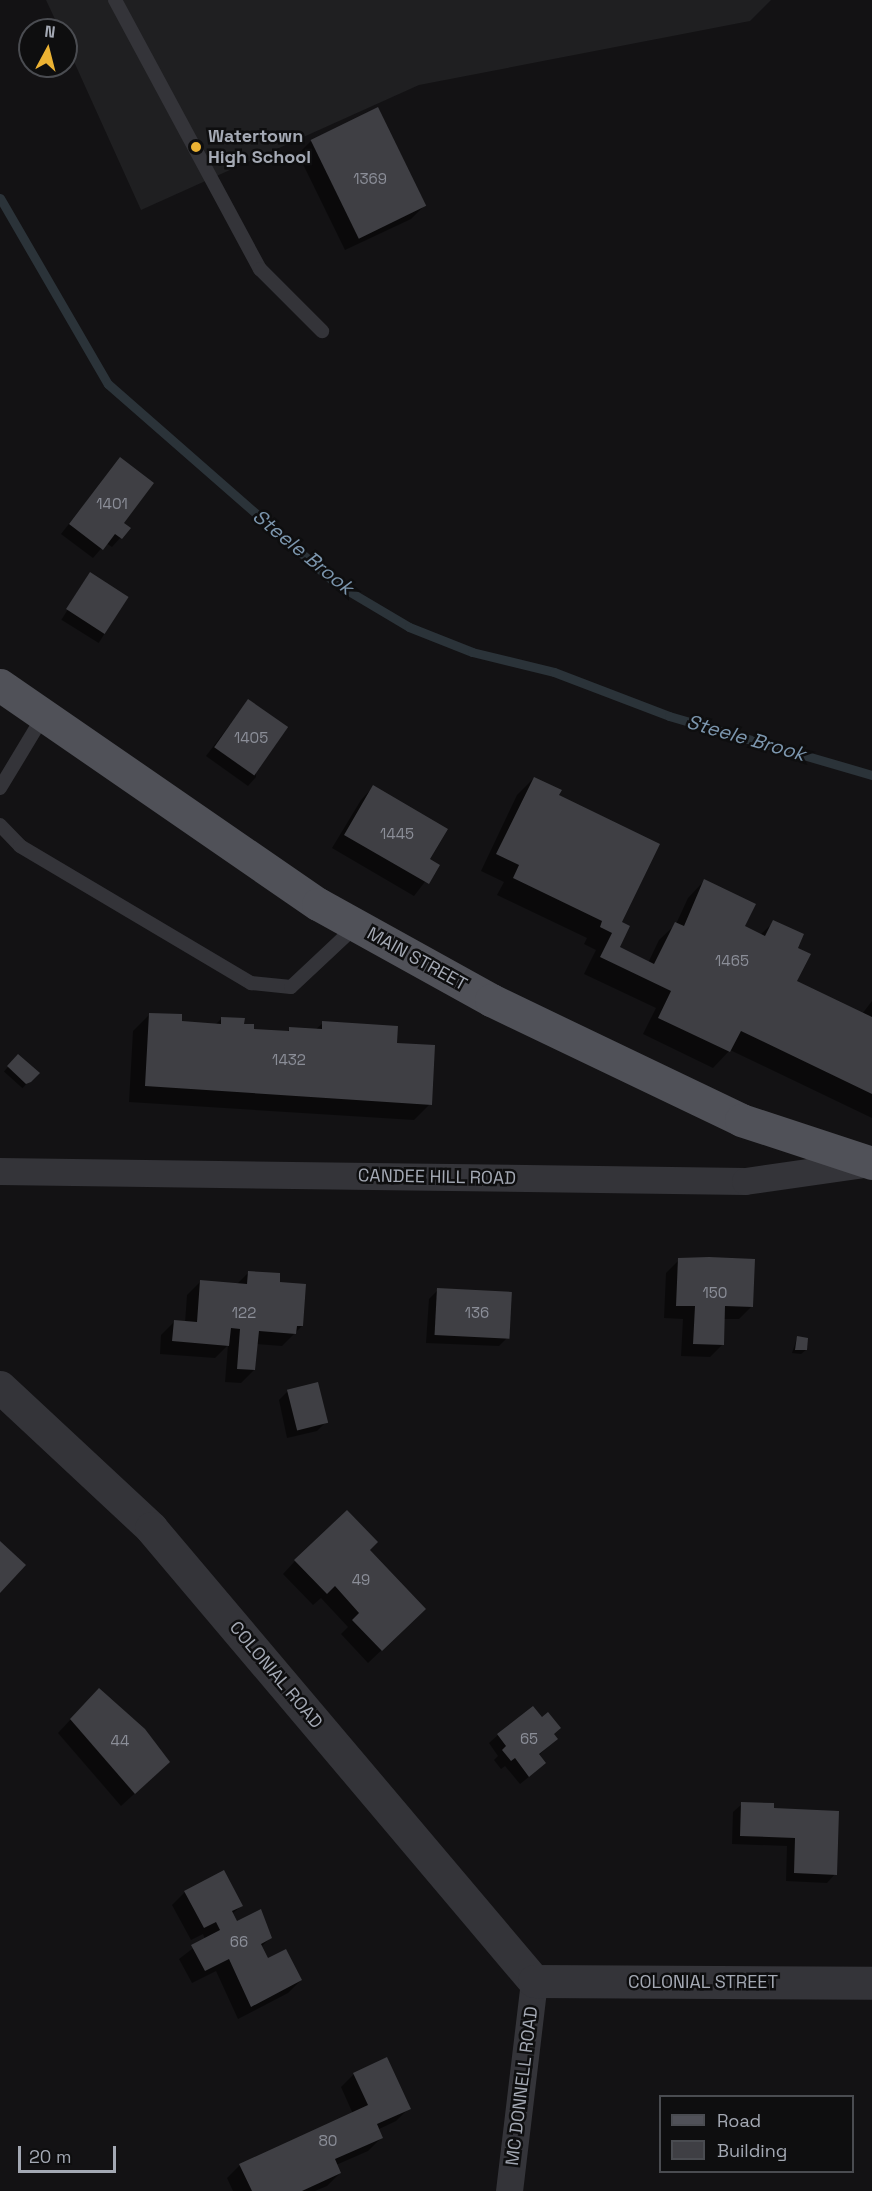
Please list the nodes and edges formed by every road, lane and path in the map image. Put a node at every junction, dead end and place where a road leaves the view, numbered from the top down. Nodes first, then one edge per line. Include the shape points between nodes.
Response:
1 (115, 0) edge
2 (322, 331) dead end
3 (0, 685) edge
4 (44, 715) junction
5 (0, 788) edge
6 (0, 825) edge
7 (356, 926) junction
8 (872, 1163) edge
9 (0, 1171) edge
10 (0, 1387) edge
11 (534, 1981) junction
12 (872, 1983) edge
13 (509, 2191) edge

1 - 2 lane via 260,269
3 - 4 main road, MAIN STREET
4 - 5 lane
4 - 7 main road, MAIN STREET via 318,904
6 - 7 lane via 20,846 251,983 291,987
7 - 8 main road, MAIN STREET via 618,1065 741,1120
8 - 9 street, CANDEE HILL ROAD via 745,1181
10 - 11 street, COLONIAL ROAD via 151,1528
11 - 12 street, COLONIAL STREET
11 - 13 street, MC DONNELL ROAD

